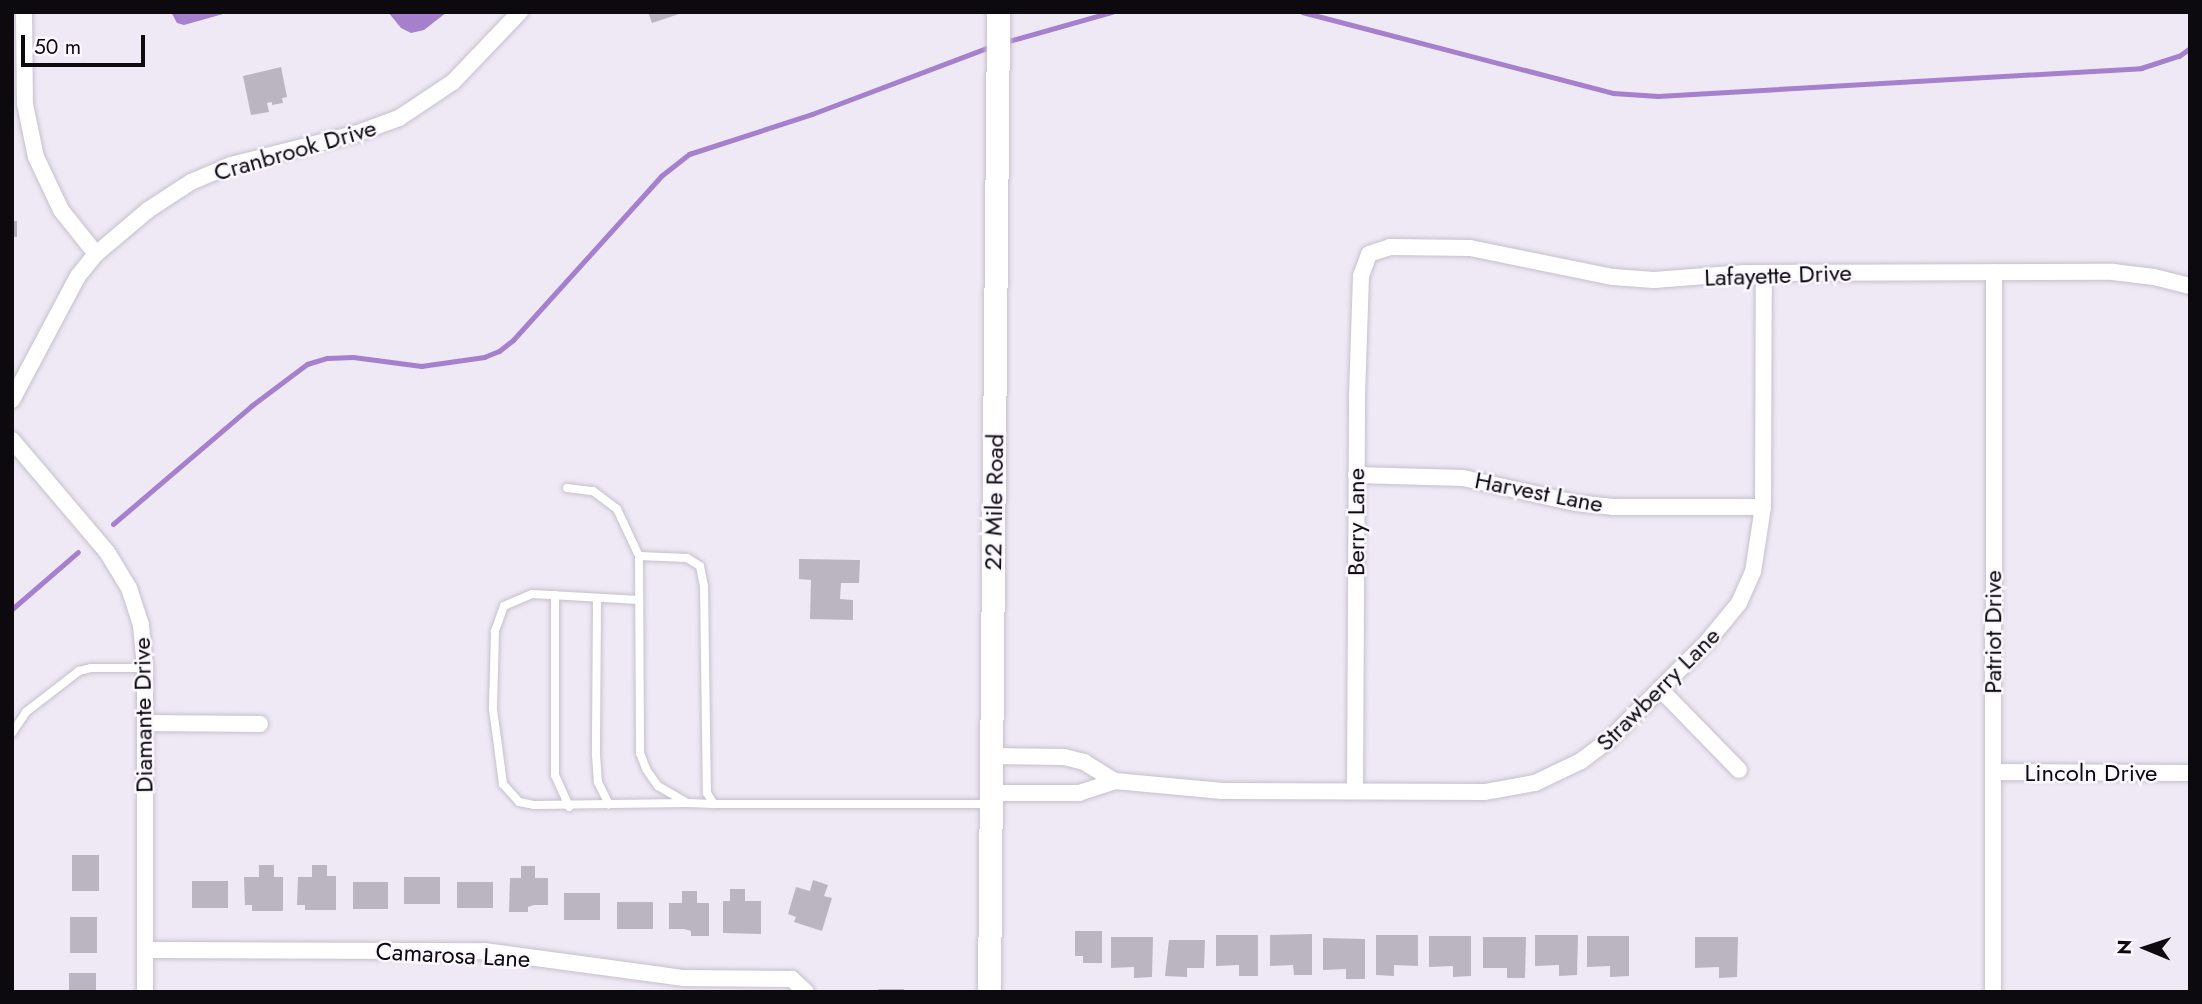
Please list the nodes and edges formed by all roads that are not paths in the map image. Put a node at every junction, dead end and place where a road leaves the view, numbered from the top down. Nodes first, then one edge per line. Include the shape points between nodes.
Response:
1 (24, 12) edge
2 (520, 12) edge
3 (998, 22) edge
4 (96, 254) junction
5 (1369, 254) joint
6 (1994, 272) junction
7 (1764, 273) junction
8 (2190, 286) edge
9 (12, 400) edge
10 (12, 440) edge
11 (1356, 475) junction
12 (567, 488) dead end
13 (1763, 507) junction
14 (639, 556) junction
15 (555, 596) junction
16 (597, 597) junction
17 (639, 600) junction
18 (145, 668) junction
19 (1660, 689) junction
20 (145, 723) junction
21 (260, 724) dead end
22 (12, 733) edge
23 (992, 756) junction
24 (1739, 770) dead end
25 (1993, 772) junction
26 (2190, 773) edge
27 (1115, 781) junction
28 (1355, 792) junction
29 (991, 798) junction
30 (687, 803) junction
31 (714, 804) junction
32 (609, 806) junction
33 (569, 807) junction
34 (145, 950) junction
35 (804, 988) edge
36 (145, 992) edge
37 (989, 992) edge
38 (1993, 992) edge

1 - 4 street via 25,104 36,157 61,210
2 - 4 street, Cranbrook Drive via 453,82 419,107 358,133 251,158 211,173 148,210
3 - 23 street, 22 Mile Road
4 - 9 street, Cranbrook Drive via 67,291
5 - 7 street, Lafayette Drive via 1390,247 1470,248 1634,279
5 - 11 street, Berry Lane via 1361,276
6 - 7 street, Lafayette Drive
6 - 8 street, Lafayette Drive via 2134,273
6 - 25 street, Patriot Drive
7 - 13 street, Strawberry Lane
10 - 18 street, Diamante Drive via 120,571 136,606
11 - 13 street, Harvest Lane via 1463,478 1613,507
11 - 28 street, Berry Lane
12 - 14 lane via 593,491 617,509
13 - 19 street, Strawberry Lane via 1757,557 1739,603
14 - 17 lane
14 - 31 lane via 687,558 699,566 704,586 707,793
15 - 16 lane
15 - 33 lane via 555,775
15 - 33 lane via 532,594 504,606 495,631 493,709 503,784 519,802
16 - 17 lane
16 - 32 lane via 596,755 598,782
17 - 30 lane via 640,753 657,786
18 - 20 street, Diamante Drive
18 - 22 lane via 79,671 26,712
19 - 24 street
19 - 28 street, Strawberry Lane via 1596,752 1535,783 1485,792
20 - 21 street
20 - 34 street, Diamante Drive
23 - 27 street, Strawberry Lane via 1064,757 1084,762
23 - 29 street, 22 Mile Road
25 - 26 street, Lincoln Drive
25 - 38 street, Patriot Drive
27 - 28 street, Strawberry Lane via 1189,789
27 - 29 street, Strawberry Lane via 1079,793
29 - 31 lane
29 - 37 street, 22 Mile Road
30 - 31 lane
30 - 32 lane
32 - 33 lane
34 - 35 street, Camarosa Lane via 484,951 671,976 780,978
34 - 36 street, Diamante Drive

